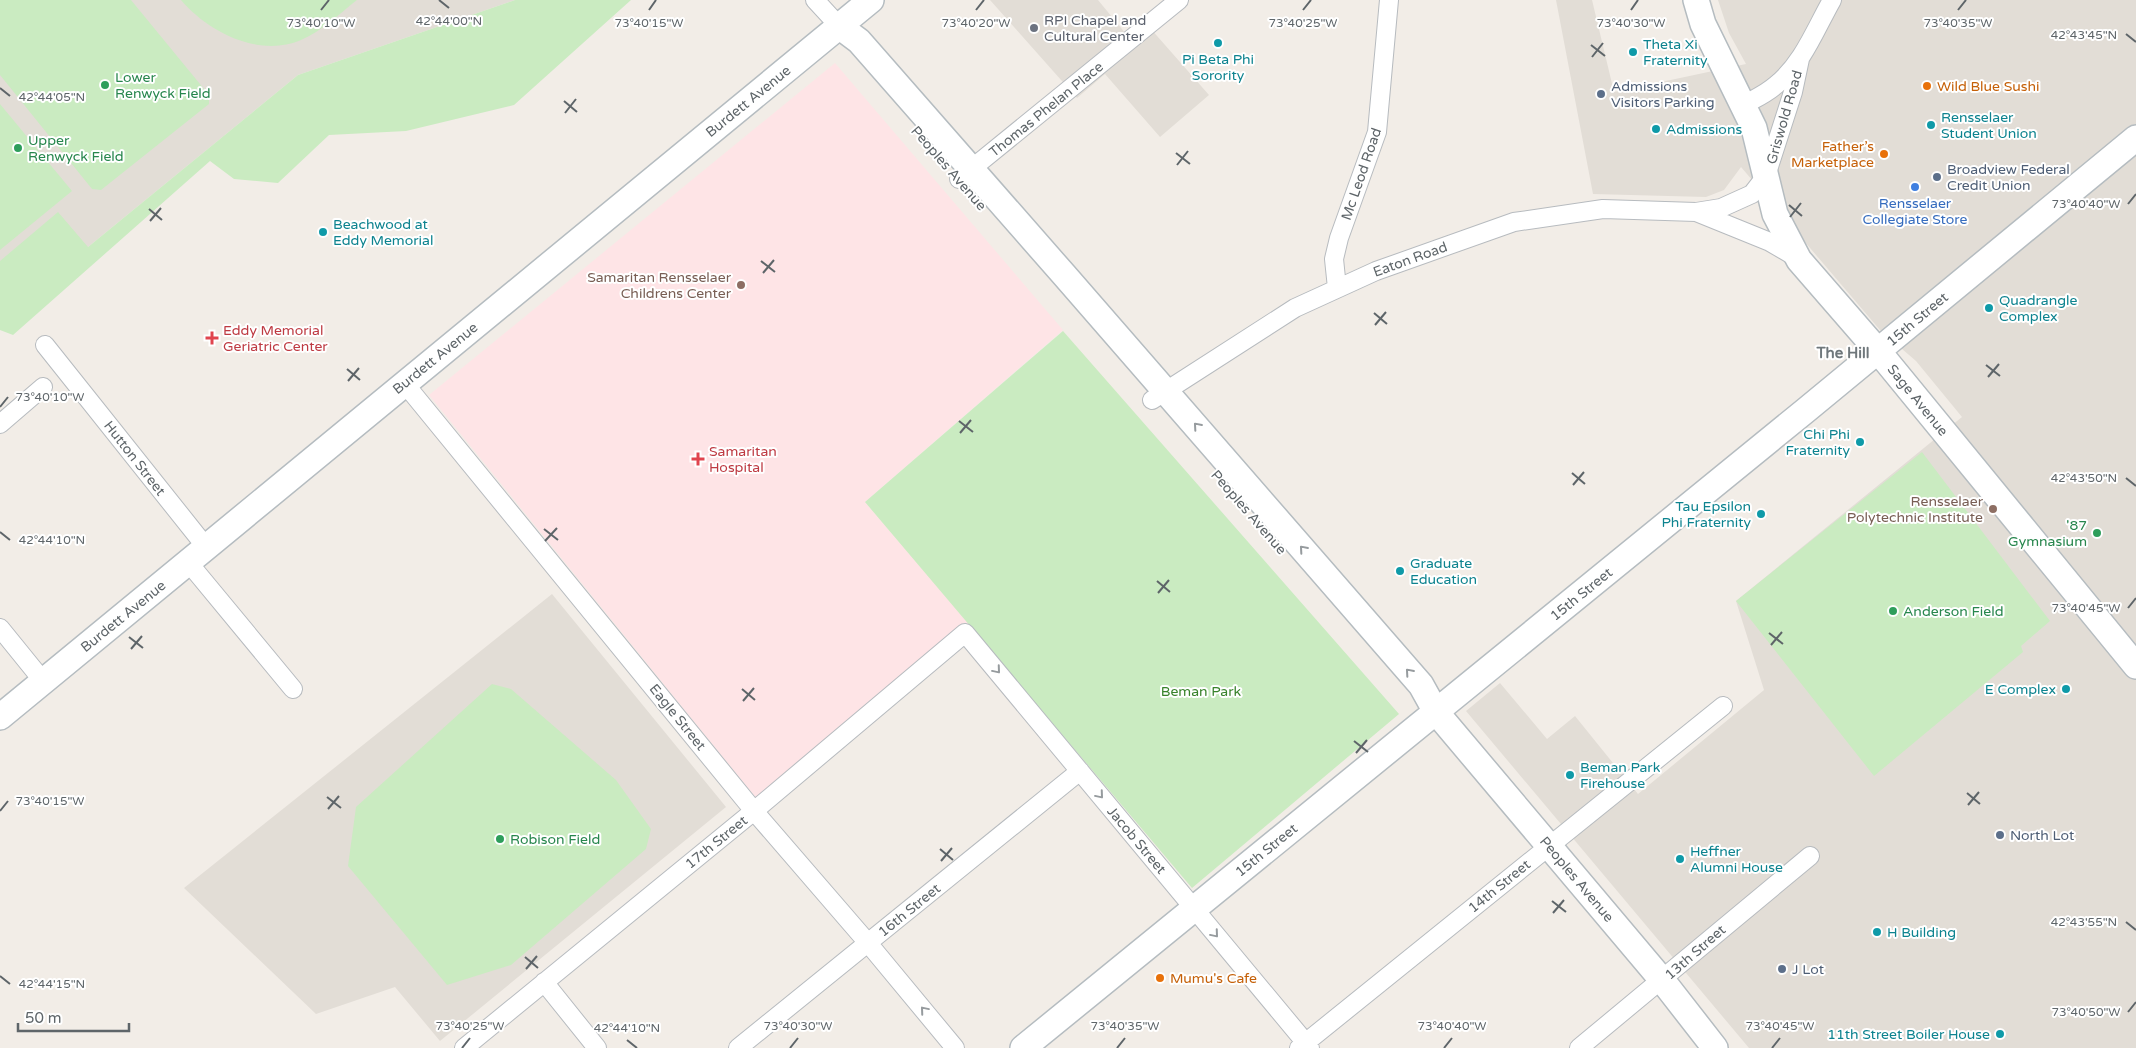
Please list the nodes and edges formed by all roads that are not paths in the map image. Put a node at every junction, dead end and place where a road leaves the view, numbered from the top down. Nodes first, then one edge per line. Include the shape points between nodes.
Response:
1 (815, 0) edge
2 (871, 0) edge
3 (1179, 0) edge
4 (1390, 0) edge
5 (1696, 0) edge
6 (1832, 0) edge
7 (839, 26) junction
8 (1800, 59) junction
9 (1742, 106) junction
10 (2136, 138) edge
11 (965, 175) junction
12 (1766, 176) junction
13 (1696, 212) junction
14 (1799, 260) junction
15 (1337, 288) junction
16 (45, 345) dead end
17 (1878, 351) junction
18 (405, 384) junction
19 (44, 387) dead end
20 (1159, 395) junction
21 (0, 424) edge
22 (197, 555) junction
23 (0, 628) edge
24 (965, 633) joint
25 (2136, 666) edge
26 (43, 681) junction
27 (293, 689) dead end
28 (1723, 706) dead end
29 (1436, 712) junction
30 (0, 717) edge
31 (1080, 771) junction
32 (754, 811) junction
33 (1549, 846) junction
34 (1810, 856) dead end
35 (1194, 909) junction
36 (868, 943) junction
37 (1662, 980) junction
38 (544, 982) junction
39 (1305, 1046) edge
40 (464, 1048) edge
41 (598, 1048) edge
42 (738, 1048) edge
43 (955, 1048) edge
44 (1023, 1048) edge
45 (1579, 1048) edge
46 (1715, 1048) edge

1 - 7 street, Peoples Avenue
2 - 7 street, Burdett Avenue
3 - 11 street, Thomas Phelan Place
4 - 15 street, Mc Leod Road via 1377,132 1339,238 1334,259
5 - 9 street, Sage Avenue via 1703,24
6 - 8 street, Griswold Road
7 - 11 street, Peoples Avenue via 859,41
7 - 18 street, Burdett Avenue
8 - 9 street, Griswold Road via 1775,86
8 - 12 street, Griswold Road
9 - 12 street, Sage Avenue via 1754,128
10 - 17 street, 15th Street
11 - 20 street, Peoples Avenue
12 - 13 street, Eaton Road via 1752,194 1721,208
12 - 14 street, Sage Avenue via 1775,214
13 - 14 street, Eaton Road via 1770,242
13 - 15 street, Eaton Road via 1603,209 1514,222
14 - 17 street, Sage Avenue
15 - 20 street, Eaton Road via 1295,308
16 - 22 street, Hutton Street
17 - 25 street, Sage Avenue
17 - 29 street, 15th Street
18 - 22 street, Burdett Avenue
18 - 32 street, Eagle Street
19 - 21 street
20 - 29 street, Peoples Avenue via 1421,685
22 - 26 street, Burdett Avenue
22 - 27 street, Hutton Street
23 - 26 street
24 -> 31 street, Jacob Street
24 - 32 street, 17th Street
26 - 30 street, Burdett Avenue
28 - 33 street, 14th Street
29 - 33 street, Peoples Avenue
29 - 35 street, 15th Street
31 -> 35 street, Jacob Street
31 - 36 street, 16th Street
32 - 36 street, Eagle Street
32 - 38 street, 17th Street
33 - 37 street, Peoples Avenue
33 - 39 street, 14th Street
34 - 37 street, 13th Street
35 -> 39 street, Jacob Street
35 - 44 street, 15th Street
36 - 42 street, 16th Street
43 -> 36 street, Eagle Street
37 - 45 street, 13th Street
37 - 46 street, Peoples Avenue
38 - 40 street, 17th Street
38 - 41 street

